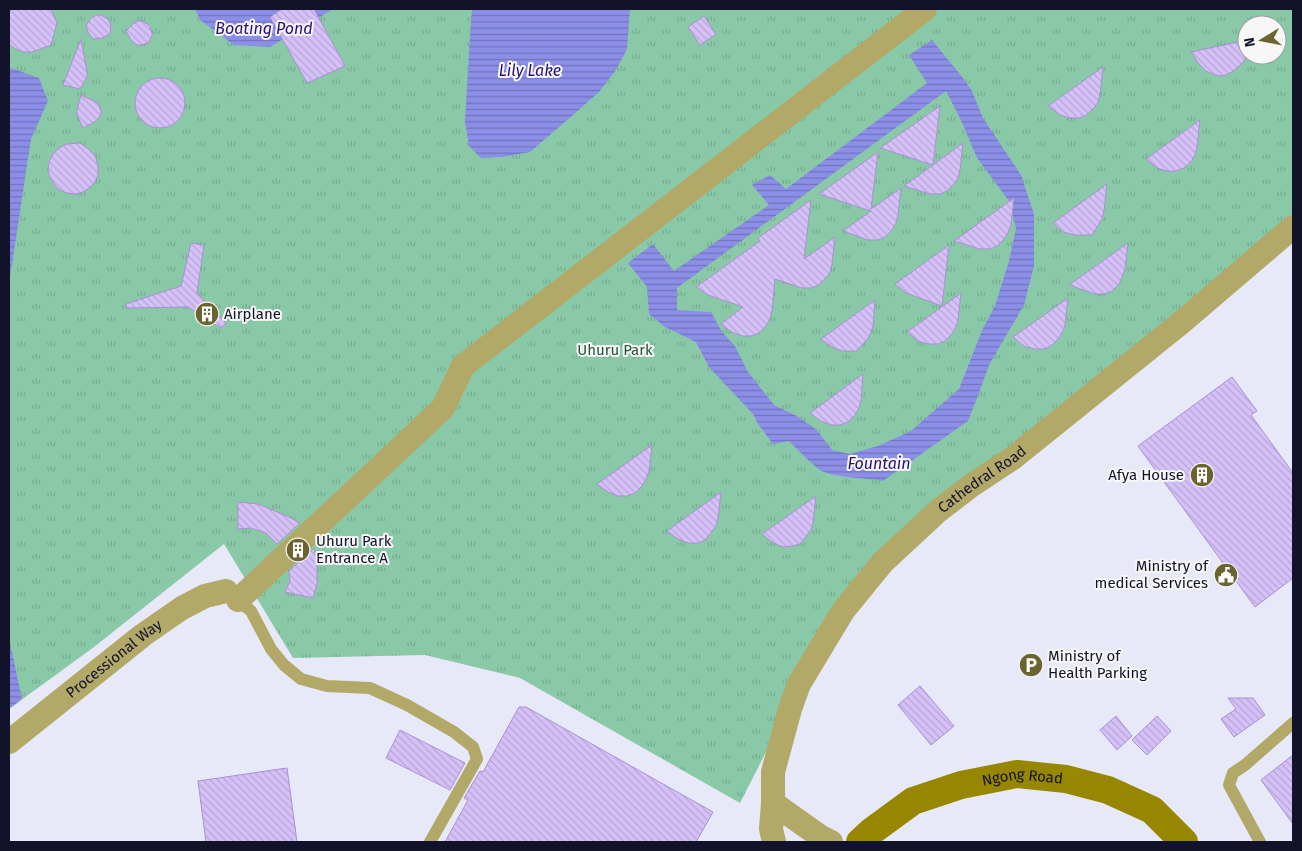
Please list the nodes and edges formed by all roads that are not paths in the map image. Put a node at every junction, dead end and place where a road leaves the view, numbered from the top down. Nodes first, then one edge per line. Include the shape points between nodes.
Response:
1 (925, 9) edge
2 (1293, 227) edge
3 (232, 596) junction
4 (1293, 723) edge
5 (9, 742) edge
6 (773, 803) junction
7 (430, 842) edge
8 (774, 842) edge
9 (831, 842) edge
10 (860, 842) edge
11 (1184, 842) edge
12 (1260, 842) edge

1 - 3 street via 462,366 443,408
2 - 6 street, Cathedral Road via 1182,322 1013,458 938,511 883,562 843,611 800,684 773,772
3 - 5 street, Processional Way via 205,596 174,614
3 - 7 lane via 251,611 271,649 301,679 327,686 370,688 415,709 473,747 477,758
4 - 12 lane via 1233,774 1229,785
6 - 8 street, Cathedral Road via 771,829
6 - 9 street
10 - 11 main road, Ngong Road via 913,801 961,785 1017,774 1066,779 1108,790 1152,810

